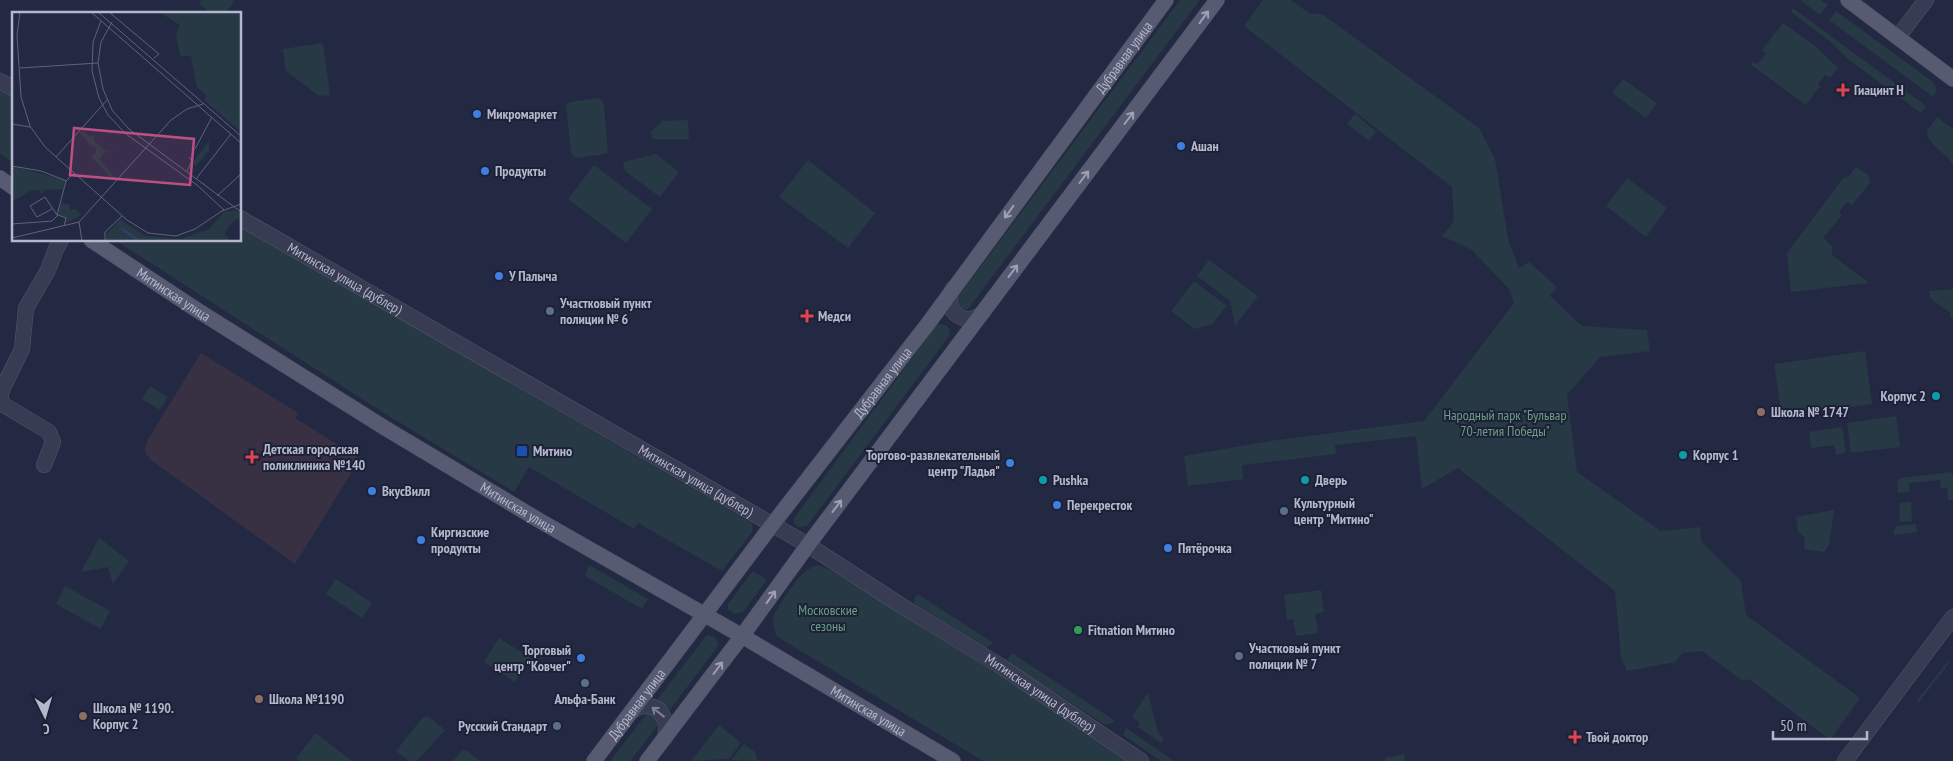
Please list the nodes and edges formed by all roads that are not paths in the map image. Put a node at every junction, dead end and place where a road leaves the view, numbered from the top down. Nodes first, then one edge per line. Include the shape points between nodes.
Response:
1 (1166, 0) edge
2 (1217, 0) edge
3 (1848, 0) edge
4 (1926, 0) edge
5 (1898, 38) junction
6 (1953, 79) edge
7 (0, 81) edge
8 (12, 88) edge
9 (0, 178) edge
10 (12, 187) edge
11 (241, 219) edge
12 (60, 241) edge
13 (93, 241) edge
14 (953, 288) junction
15 (985, 309) junction
16 (927, 324) junction
17 (958, 346) junction
18 (44, 465) dead end
19 (772, 525) junction
20 (808, 545) junction
21 (705, 615) junction
22 (1953, 617) edge
23 (742, 636) junction
24 (631, 712) junction
25 (665, 738) junction
26 (594, 761) edge
27 (647, 761) edge
28 (953, 761) edge
29 (1141, 761) edge
30 (1845, 761) edge

1 -> 14 main road, Дубравная улица
15 -> 2 main road
3 - 5 main road
4 - 5 street
5 - 6 main road
7 - 8 street
9 - 10 main road
11 - 19 street, Митинская улица (дублер)
12 - 18 street via 26,308 22,349 0,392 4,405 49,432 53,442
13 - 21 main road, Митинская улица via 385,428
14 - 15 street via 949,301 957,315 973,319
14 - 16 main road, Дубравная улица
15 - 17 main road
16 - 17 street via 937,317 953,320 961,331
16 - 19 main road, Дубравная улица
20 -> 17 main road
19 - 20 street, Митинская улица (дублер)
19 - 21 main road, Дубравная улица
23 -> 20 main road
20 - 29 street, Митинская улица (дублер) via 999,665
21 - 23 main road, Митинская улица
21 - 24 main road, Дубравная улица
22 - 30 street
25 -> 23 main road
23 - 28 main road, Митинская улица
25 -> 24 street via 667,723 659,710 646,706
24 - 26 main road, Дубравная улица
25 - 27 main road

